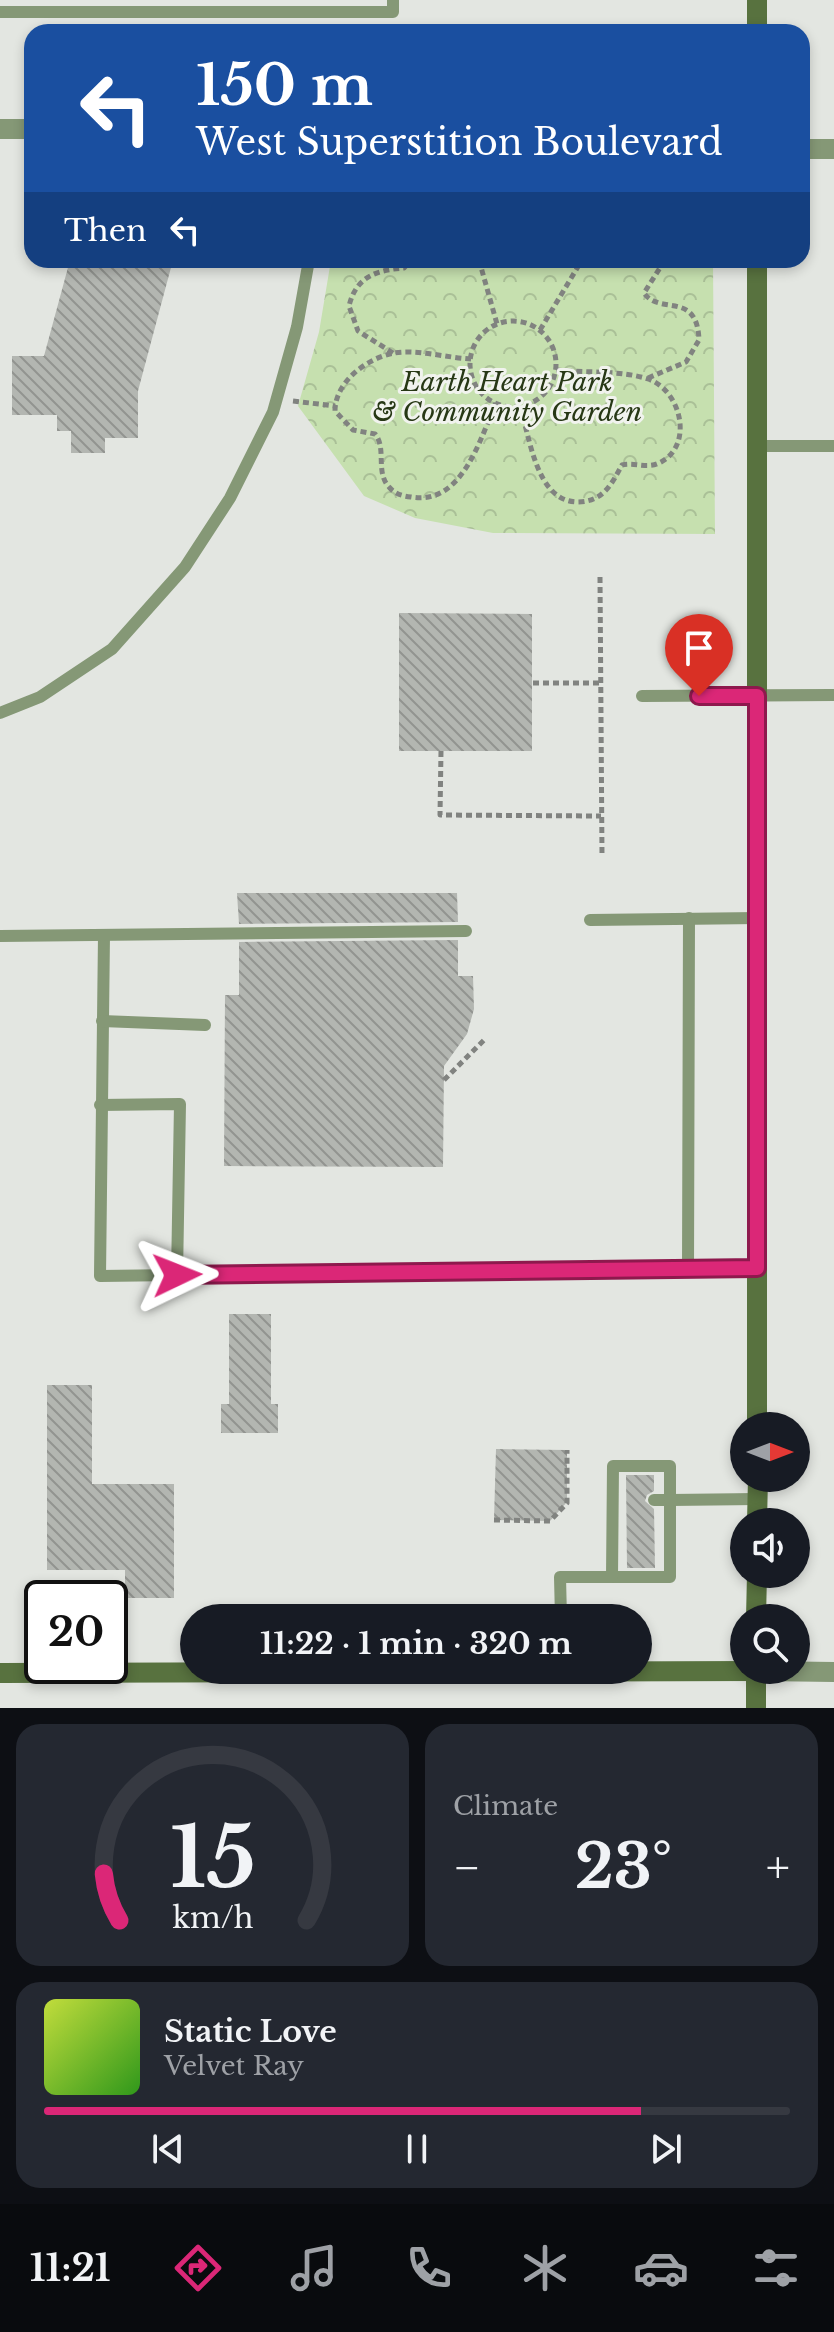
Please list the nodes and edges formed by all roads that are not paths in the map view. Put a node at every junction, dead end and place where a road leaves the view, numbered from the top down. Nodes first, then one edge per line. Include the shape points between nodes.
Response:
1 (393, 0) edge
2 (757, 0) edge
3 (0, 12) edge
4 (757, 24) edge
5 (0, 129) edge
6 (24, 129) edge
7 (810, 149) edge
8 (834, 149) edge
9 (308, 268) edge
10 (757, 268) edge
11 (757, 446) junction
12 (834, 446) edge
13 (834, 695) edge
14 (642, 696) dead end
15 (757, 696) junction
16 (0, 713) edge
17 (689, 918) junction
18 (758, 918) junction
19 (590, 920) dead end
20 (466, 931) dead end
21 (104, 935) junction
22 (0, 936) edge
23 (102, 1021) junction
24 (205, 1025) dead end
25 (100, 1105) junction
26 (757, 1268) junction
27 (688, 1269) junction
28 (177, 1275) junction
29 (757, 1412) edge
30 (730, 1492) edge
31 (612, 1500) junction
32 (626, 1500) dead end
33 (654, 1500) dead end
34 (670, 1500) junction
35 (612, 1535) junction
36 (627, 1535) dead end
37 (655, 1535) dead end
38 (670, 1535) junction
39 (612, 1577) junction
40 (561, 1604) edge
41 (652, 1671) edge
42 (730, 1671) edge
43 (180, 1672) edge
44 (810, 1672) edge
45 (834, 1672) edge
46 (0, 1673) edge
47 (756, 1684) edge
48 (756, 1708) edge

1 - 3 lane via 393,12
2 - 4 main road
5 - 6 street
7 - 8 street
9 - 16 lane via 277,397 230,498 174,579 112,649 40,697
10 - 11 main road
11 - 12 lane
11 - 15 main road
13 - 15 lane
14 - 15 lane
15 - 18 main road
17 - 18 lane
17 - 19 lane
17 - 27 lane
18 - 26 main road
20 - 21 lane
21 - 22 lane
21 - 23 lane
23 - 24 lane
23 - 25 lane
25 - 28 lane via 100,1276
25 - 28 lane via 180,1104
26 - 27 lane
26 - 29 main road
27 - 28 lane
30 - 34 lane
31 - 32 lane
31 - 34 lane via 613,1466 670,1466
31 - 35 lane
33 - 34 lane
34 - 38 lane
35 - 36 lane
35 - 39 lane
37 - 38 lane
38 - 39 lane via 670,1577
39 - 40 lane via 560,1577
41 - 42 main road
43 - 46 main road
44 - 45 street
47 - 48 main road

